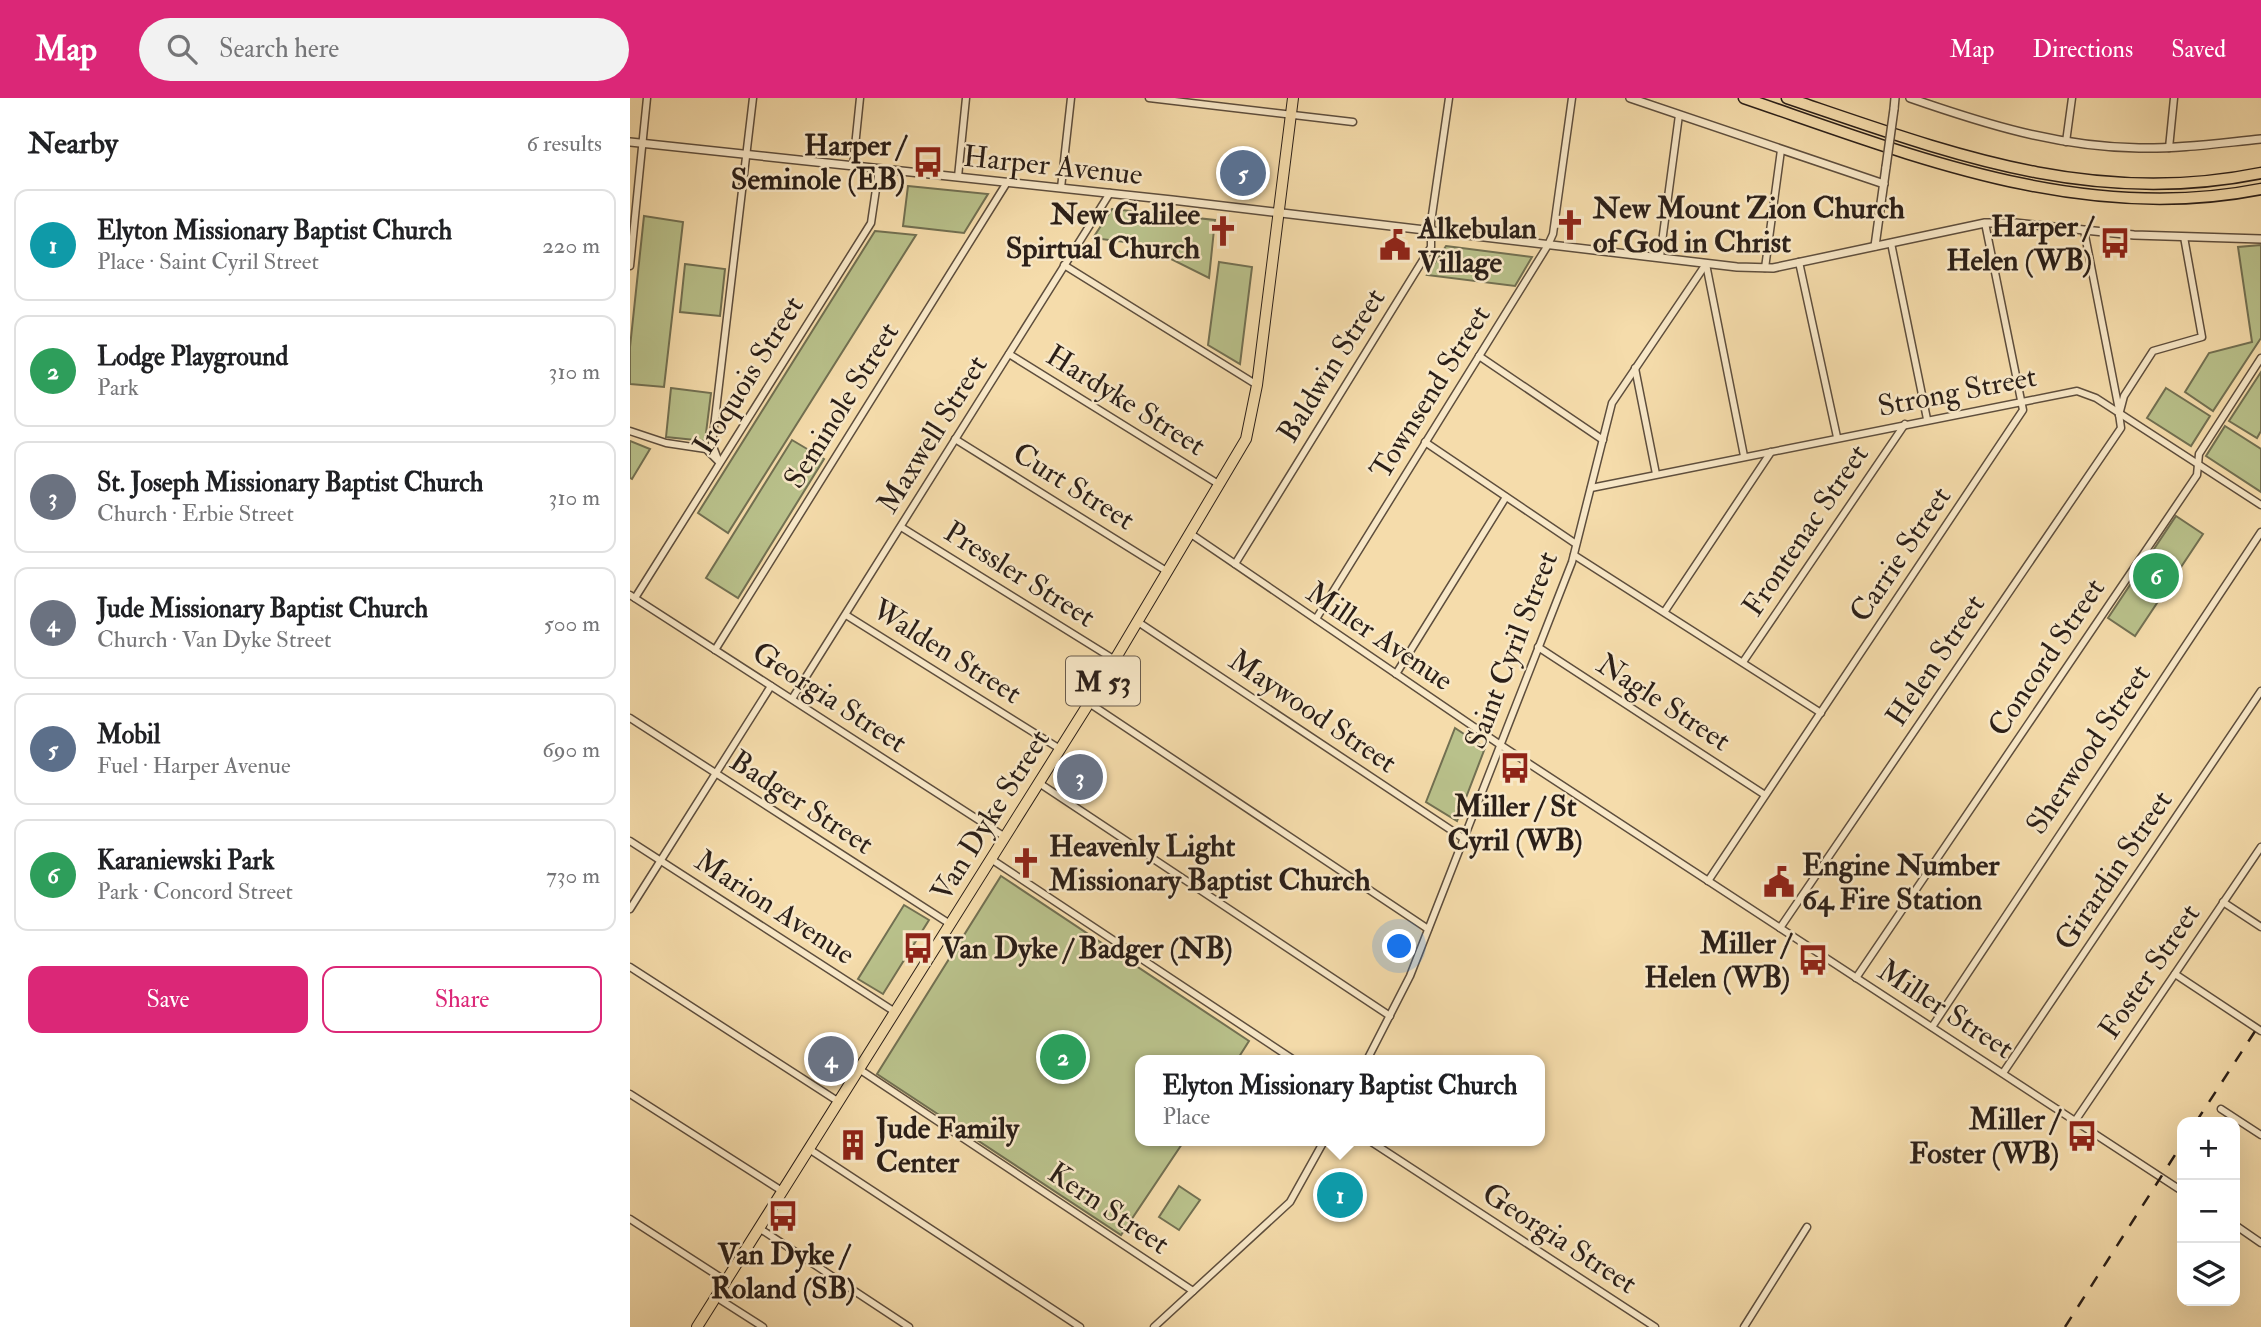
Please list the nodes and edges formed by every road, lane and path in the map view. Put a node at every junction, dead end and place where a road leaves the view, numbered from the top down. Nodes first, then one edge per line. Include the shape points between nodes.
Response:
1 (647, 98) edge
2 (753, 98) edge
3 (860, 98) edge
4 (966, 98) edge
5 (1070, 98) edge
6 (1149, 98) edge
7 (1293, 98) edge
8 (1449, 98) edge
9 (1572, 98) edge
10 (1630, 98) edge
11 (1744, 98) edge
12 (1787, 98) edge
13 (1895, 98) edge
14 (1910, 98) edge
15 (2072, 98) edge
16 (2174, 98) edge
17 (1291, 114) junction
18 (1679, 115) junction
19 (1353, 122) dead end
20 (2261, 139) edge
21 (630, 142) edge
22 (2066, 142) junction
23 (643, 143) junction
24 (2169, 148) junction
25 (1781, 150) junction
26 (747, 155) junction
27 (853, 166) junction
28 (879, 169) junction
29 (2261, 173) edge
30 (958, 177) junction
31 (1006, 184) junction
32 (1884, 184) junction
33 (1061, 188) junction
34 (2261, 188) edge
35 (1110, 193) junction
36 (1280, 214) junction
37 (1985, 223) junction
38 (2084, 230) junction
39 (1432, 232) junction
40 (2184, 237) junction
41 (2261, 239) edge
42 (1891, 243) junction
43 (1548, 245) junction
44 (1875, 246) junction
45 (1660, 257) junction
46 (1799, 261) junction
47 (1706, 264) junction
48 (1064, 265) junction
49 (630, 266) edge
50 (1765, 268) junction
51 (1009, 354) junction
52 (1479, 356) junction
53 (2261, 358) edge
54 (1634, 369) junction
55 (1257, 385) junction
56 (2022, 401) junction
57 (2119, 415) junction
58 (1927, 419) junction
59 (1905, 424) junction
60 (630, 431) edge
61 (1837, 437) junction
62 (955, 439) junction
63 (1603, 440) junction
64 (1425, 442) junction
65 (1771, 452) junction
66 (1744, 456) junction
67 (719, 462) junction
68 (2198, 464) junction
69 (1656, 474) junction
70 (1220, 485) junction
71 (1591, 488) junction
72 (1506, 497) junction
73 (2261, 505) edge
74 (901, 527) junction
75 (2261, 532) edge
76 (1191, 534) junction
77 (1576, 544) junction
78 (1574, 555) junction
79 (1235, 564) junction
80 (1168, 572) junction
81 (632, 597) edge
82 (1665, 611) junction
83 (846, 615) junction
84 (1315, 619) junction
85 (1138, 622) junction
86 (1538, 647) junction
87 (715, 650) junction
88 (1115, 660) junction
89 (1743, 662) junction
90 (1396, 674) junction
91 (771, 686) junction
92 (2261, 691) edge
93 (792, 699) junction
94 (1089, 704) junction
95 (1821, 713) junction
96 (630, 718) edge
97 (1499, 744) junction
98 (1060, 749) junction
99 (715, 773) junction
100 (1039, 783) junction
101 (1765, 795) junction
102 (1005, 836) junction
103 (1463, 838) junction
104 (630, 841) edge
105 (2261, 847) edge
106 (991, 859) junction
107 (660, 861) junction
108 (1685, 866) joint
109 (1708, 881) junction
110 (2223, 902) junction
111 (630, 909) edge
112 (950, 924) junction
113 (2261, 927) edge
114 (1780, 928) junction
115 (1428, 929) junction
116 (630, 967) edge
117 (2175, 974) junction
118 (1856, 978) junction
119 (895, 1012) junction
120 (1390, 1016) junction
121 (1932, 1027) junction
122 (2261, 1031) edge
123 (1286, 1055) edge
124 (1370, 1055) edge
125 (859, 1069) junction
126 (2003, 1073) junction
127 (630, 1094) edge
128 (839, 1102) junction
129 (2221, 1109) dead end
130 (2075, 1121) junction
131 (2261, 1135) edge
132 (1321, 1146) edge
133 (1378, 1146) edge
134 (809, 1149) junction
135 (2177, 1188) edge
136 (782, 1191) junction
137 (630, 1219) edge
138 (1807, 1227) dead end
139 (759, 1228) junction
140 (2240, 1228) edge
141 (2261, 1242) edge
142 (726, 1281) junction
143 (1193, 1291) junction
144 (716, 1297) junction
145 (697, 1327) edge
146 (763, 1327) edge
147 (909, 1327) edge
148 (1080, 1327) edge
149 (1154, 1327) edge
150 (1655, 1327) edge
151 (1744, 1327) edge

1 - 23 street
2 - 26 street
3 - 27 street
4 - 30 street
5 - 33 street
6 - 17 street
7 - 17 main road, Van Dyke Street / M 53
8 - 39 street, Baldwin Street
9 - 43 street, Townsend Street
10 - 18 street
11 - 34 highway via 1941,165 2028,187 2160,198
12 - 29 highway via 1952,154 2046,176 2161,184
13 - 32 street, bridge
14 - 22 street via 2001,128
15 - 22 street
16 - 24 street
17 - 19 street
17 - 36 main road, Van Dyke Street / M 53
18 - 25 street
18 - 45 street
20 - 24 street
21 - 23 street, Harper Avenue
22 - 24 street
23 - 26 street, Harper Avenue
23 - 49 street
25 - 32 street
25 - 50 street
26 - 27 street, Harper Avenue
26 - 67 street via 712,444
27 - 28 street, Harper Avenue
28 - 30 street, Harper Avenue
28 - 67 street, Iroquois Street via 871,223
30 - 31 street, Harper Avenue
31 - 33 street, Harper Avenue
31 - 87 street, Seminole Street
32 - 44 street
33 - 35 street, Harper Avenue
35 - 36 street, Harper Avenue
35 - 48 street, Maxwell Street
36 - 39 street, Harper Avenue
36 - 55 main road, Van Dyke Street / M 53
37 - 38 street, Harper Avenue
37 - 42 street, Harper Avenue
37 - 56 street
38 - 40 street, Harper Avenue
38 - 57 street
39 - 43 street, Harper Avenue
39 - 79 street, Baldwin Street via 1431,247
40 - 41 street, Harper Avenue
40 - 57 street, Helen Street via 2202,337 2152,351 2124,396
42 - 44 street, Harper Avenue
42 - 58 street
43 - 45 street, Harper Avenue
43 - 52 street, Townsend Street
44 - 46 street, Harper Avenue
45 - 47 street, Harper Avenue
46 - 50 street, Harper Avenue
46 - 61 street
47 - 50 street, Harper Avenue
47 - 54 street, Saint Cyril Street
47 - 66 street
48 - 51 street, Maxwell Street
48 - 55 street
51 - 62 street, Maxwell Street
51 - 70 street, Hardyke Street
52 - 63 street
52 - 64 street, Townsend Street
53 - 68 street, Concord Street via 2199,454
54 - 63 street, Saint Cyril Street via 1612,403
54 - 69 street
55 - 70 main road, Van Dyke Street / M 53 via 1249,431
56 - 57 street, Strong Street via 2083,391
56 - 58 street, Strong Street
56 - 95 street, Carrie Street via 2023,410
57 - 68 street, Strong Street
57 - 114 street, Helen Street via 2121,428
58 - 59 street, Strong Street
59 - 61 street, Strong Street
59 - 89 street, Frontenac Street
60 - 67 street via 706,449
61 - 65 street, Strong Street
62 - 74 street, Maxwell Street
62 - 80 street, Curt Street
63 - 71 street, Saint Cyril Street
64 - 72 street
64 - 84 street, Townsend Street
65 - 66 street, Strong Street
65 - 82 street
66 - 69 street, Strong Street
67 - 81 street, Iroquois Street
68 - 73 street, Strong Street
68 - 118 street, Concord Street via 2197,475
69 - 71 street, Strong Street
70 - 76 main road, Van Dyke Street / M 53
71 - 77 street, Saint Cyril Street
72 - 77 street
72 - 90 street
74 - 83 street, Maxwell Street
74 - 88 street, Pressler Street
75 - 121 street, Sherwood Street
76 - 79 street, Miller Avenue
76 - 80 main road, Van Dyke Street / M 53
77 - 78 street, Saint Cyril Street
78 - 82 street
78 - 86 street, Saint Cyril Street
79 - 84 street, Miller Avenue
80 - 85 main road, Van Dyke Street / M 53
81 - 87 street, Georgia Street
82 - 89 street
83 - 93 street, Maxwell Street
83 - 98 street, Walden Street
84 - 90 street, Miller Avenue
85 - 88 main road, Van Dyke Street / M 53
85 - 103 street, Maywood Street
86 - 97 street, Saint Cyril Street
86 - 101 street, Nagle Street
87 - 91 street, Georgia Street
88 - 94 main road, Van Dyke Street / M 53
89 - 95 street
90 - 97 street, Miller Avenue
91 - 93 street, Georgia Street
91 - 99 street
92 - 126 street, Girardin Street
93 - 102 street, Georgia Street
94 - 98 main road, Van Dyke Street / M 53
94 - 115 street
95 - 101 street, Carrie Street
96 - 99 street, Badger Street
97 - 103 street, Saint Cyril Street
97 - 108 street, Miller Avenue
98 - 100 main road, Van Dyke Street / M 53
99 - 107 street
99 - 112 street, Badger Street
100 - 102 main road, Van Dyke Street / M 53
100 - 120 street
101 - 109 street, Carrie Street
102 - 106 main road, Van Dyke Street / M 53
103 - 115 street, Saint Cyril Street
104 - 107 street, Marion Avenue
105 - 110 street, Foster Street
106 - 112 main road, Van Dyke Street / M 53
106 - 123 street
107 - 111 street
107 - 119 street, Marion Avenue
108 - 109 street, Miller Street
109 - 114 street, Miller Street
110 - 113 street
110 - 117 street, Foster Street
112 - 119 main road, Van Dyke Street / M 53
114 - 118 street, Miller Street
115 - 120 street, Saint Cyril Street
116 - 128 street
117 - 122 street
117 - 130 street, Foster Street
118 - 121 street, Miller Street
119 - 125 main road, Van Dyke Street / M 53
120 - 124 street, Saint Cyril Street
121 - 126 street, Miller Street
125 - 128 main road, Van Dyke Street / M 53
125 - 143 street, Kern Street
126 - 130 street, Miller Street
127 - 136 street
128 - 134 main road, Van Dyke Street / M 53
129 - 131 street
130 - 135 street, Miller Street
132 - 143 street via 1290,1202
133 - 150 street, Georgia Street
134 - 136 main road, Van Dyke Street / M 53
134 - 148 street
136 - 139 main road, Van Dyke Street / M 53
137 - 142 street
138 - 151 street
139 - 142 main road, Van Dyke Street / M 53
139 - 147 street
140 - 141 street
142 - 144 main road, Van Dyke Street / M 53
143 - 149 street
144 - 145 main road, Van Dyke Street / M 53
144 - 146 street

